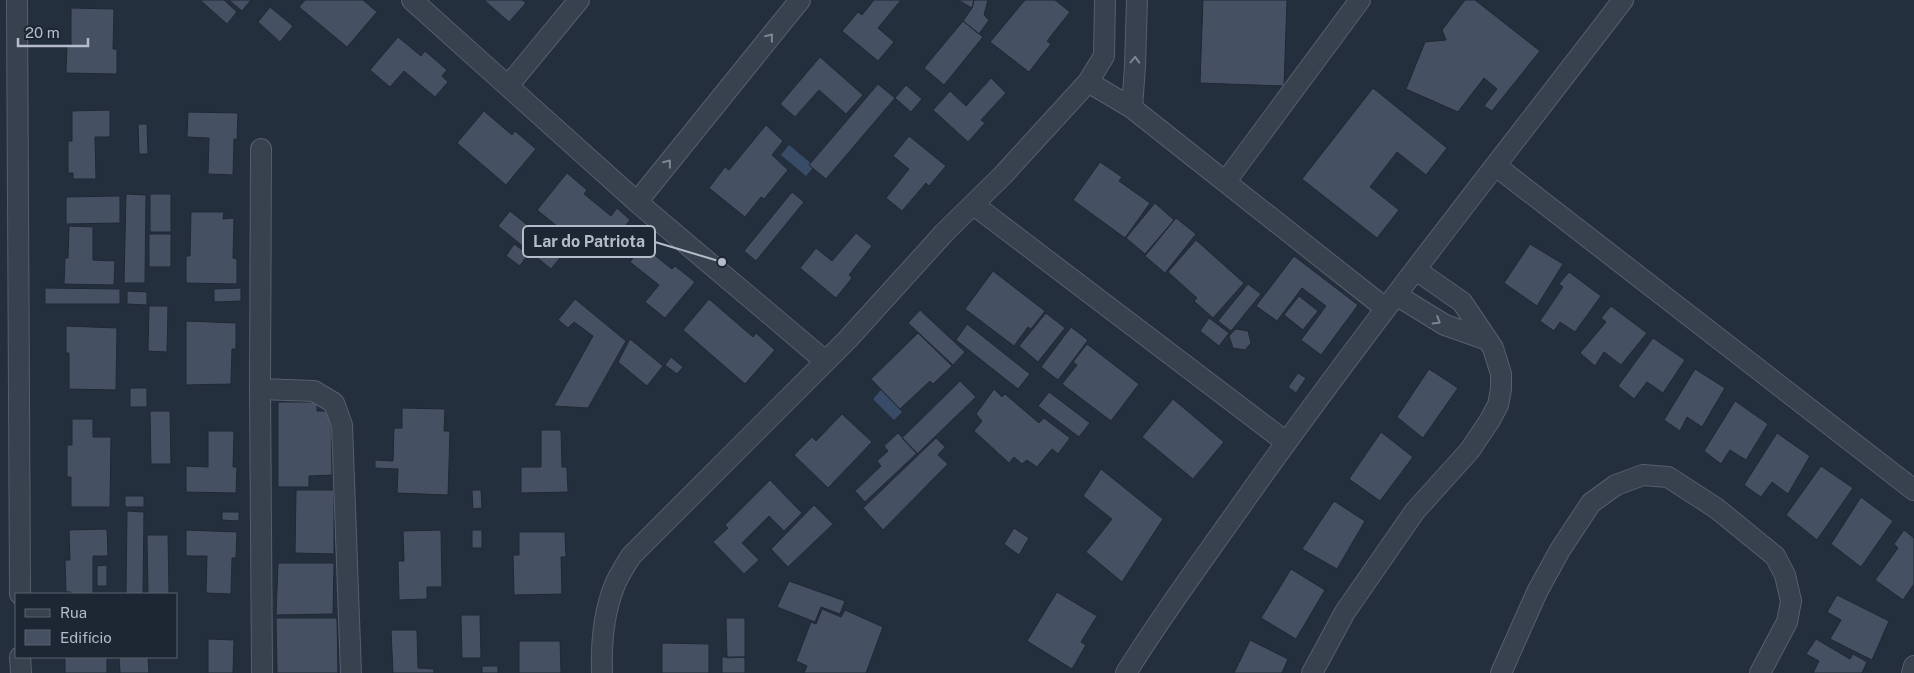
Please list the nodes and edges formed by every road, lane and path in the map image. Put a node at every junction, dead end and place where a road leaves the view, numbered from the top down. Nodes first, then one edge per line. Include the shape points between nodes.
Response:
1 (17, 0) edge
2 (412, 0) edge
3 (579, 0) edge
4 (800, 0) edge
5 (1105, 0) edge
6 (1137, 0) edge
7 (1360, 0) edge
8 (1623, 0) edge
9 (1088, 82) junction
10 (508, 86) junction
11 (1132, 108) junction
12 (261, 149) dead end
13 (1496, 166) junction
14 (1226, 181) junction
15 (637, 202) junction
16 (974, 205) junction
17 (1416, 270) junction
18 (1391, 301) junction
19 (1486, 339) junction
20 (825, 361) junction
21 (260, 389) junction
22 (1286, 442) junction
23 (1914, 490) edge
24 (20, 593) edge
25 (20, 658) edge
26 (1914, 666) edge
27 (21, 673) edge
28 (262, 673) edge
29 (350, 673) edge
30 (602, 673) edge
31 (1126, 673) edge
32 (1312, 673) edge
33 (1501, 673) edge
34 (1760, 673) edge
35 (1912, 673) edge

1 - 24 street
2 - 10 street
3 - 10 street
15 -> 4 street
5 - 9 street via 1104,56
11 -> 6 street
7 - 14 street
8 - 13 street
9 - 11 street
9 - 16 street
10 - 15 street
11 - 14 street
12 - 21 street
13 - 17 street
13 - 23 street
14 - 18 street
15 - 20 street
16 - 20 street
16 - 22 street
17 - 18 street
17 - 19 street via 1462,302
18 -> 19 street via 1445,326
18 - 22 street
19 - 32 street via 1493,348 1501,374 1498,405 1470,450 1415,511 1345,612
20 - 30 street via 631,556 614,586 605,617
21 - 28 street
21 - 29 street via 314,390 334,403 342,425
22 - 31 street
25 - 27 street
26 - 35 street
33 - 34 street via 1537,592 1560,550 1592,503 1616,485 1644,476 1668,477 1716,508 1775,556 1785,575 1791,602 1787,622

